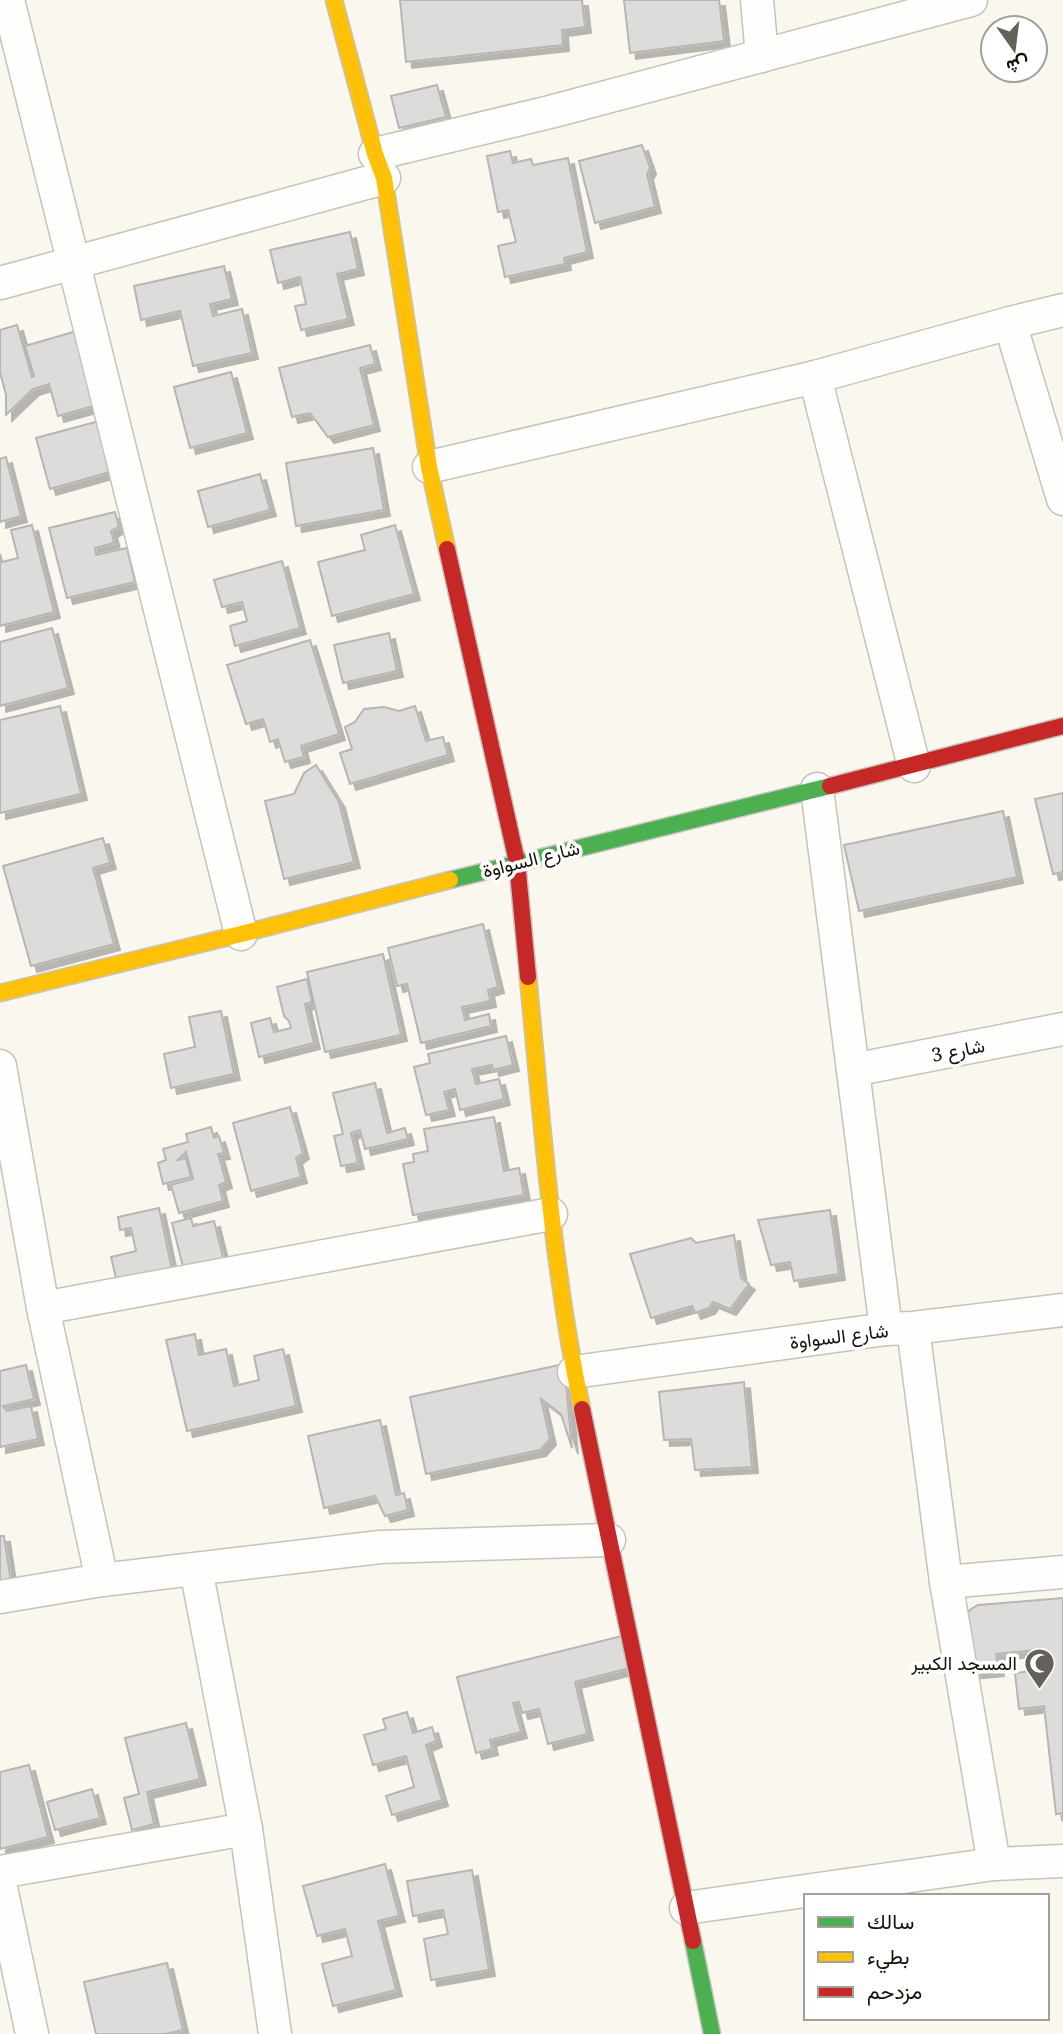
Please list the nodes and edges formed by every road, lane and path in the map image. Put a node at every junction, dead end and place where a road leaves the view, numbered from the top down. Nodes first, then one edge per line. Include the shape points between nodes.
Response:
1 (8, 0) edge
2 (334, 0) edge
3 (757, 0) edge
4 (971, 0) edge
5 (762, 56) junction
6 (379, 166) junction
7 (73, 264) junction
8 (0, 283) edge
9 (1063, 310) edge
10 (1010, 323) junction
11 (815, 377) junction
12 (429, 467) junction
13 (1063, 499) edge
14 (1063, 726) edge
15 (914, 766) junction
16 (817, 789) junction
17 (517, 862) junction
18 (241, 934) junction
19 (0, 993) edge
20 (1063, 1029) edge
21 (0, 1066) edge
22 (853, 1070) junction
23 (551, 1214) junction
24 (43, 1308) junction
25 (1063, 1310) edge
26 (900, 1329) junction
27 (574, 1372) junction
28 (609, 1540) junction
29 (196, 1569) junction
30 (1063, 1572) edge
31 (102, 1580) junction
32 (946, 1582) junction
33 (0, 1597) edge
34 (246, 1829) junction
35 (1063, 1861) edge
36 (994, 1864) junction
37 (0, 1872) edge
38 (0, 1883) edge
39 (686, 1908) junction
40 (32, 2034) edge
41 (275, 2034) edge
42 (712, 2034) edge

1 - 7 street
2 - 6 street
3 - 5 street
4 - 5 street
5 - 6 street via 550,112
6 - 7 street
6 - 12 street
7 - 8 street
7 - 18 street
9 - 10 street
10 - 11 street
10 - 13 street
11 - 12 street
11 - 15 street
12 - 17 street
14 - 15 street, شارع السواوة
15 - 16 street, شارع السواوة
16 - 17 street, شارع السواوة
16 - 22 street
17 - 18 street, شارع السواوة
17 - 23 street
18 - 19 street, شارع السواوة
20 - 22 street, شارع 3
21 - 24 street
22 - 26 street
23 - 24 street
23 - 27 street
24 - 31 street
25 - 26 street, شارع السواوة
26 - 27 street, شارع السواوة
26 - 32 street
27 - 28 street
28 - 29 street via 380,1547
28 - 39 street
29 - 31 street
29 - 34 street
30 - 32 street
31 - 33 street
32 - 36 street
34 - 37 street
34 - 41 street
35 - 36 street
36 - 39 street
38 - 40 street
39 - 42 street

